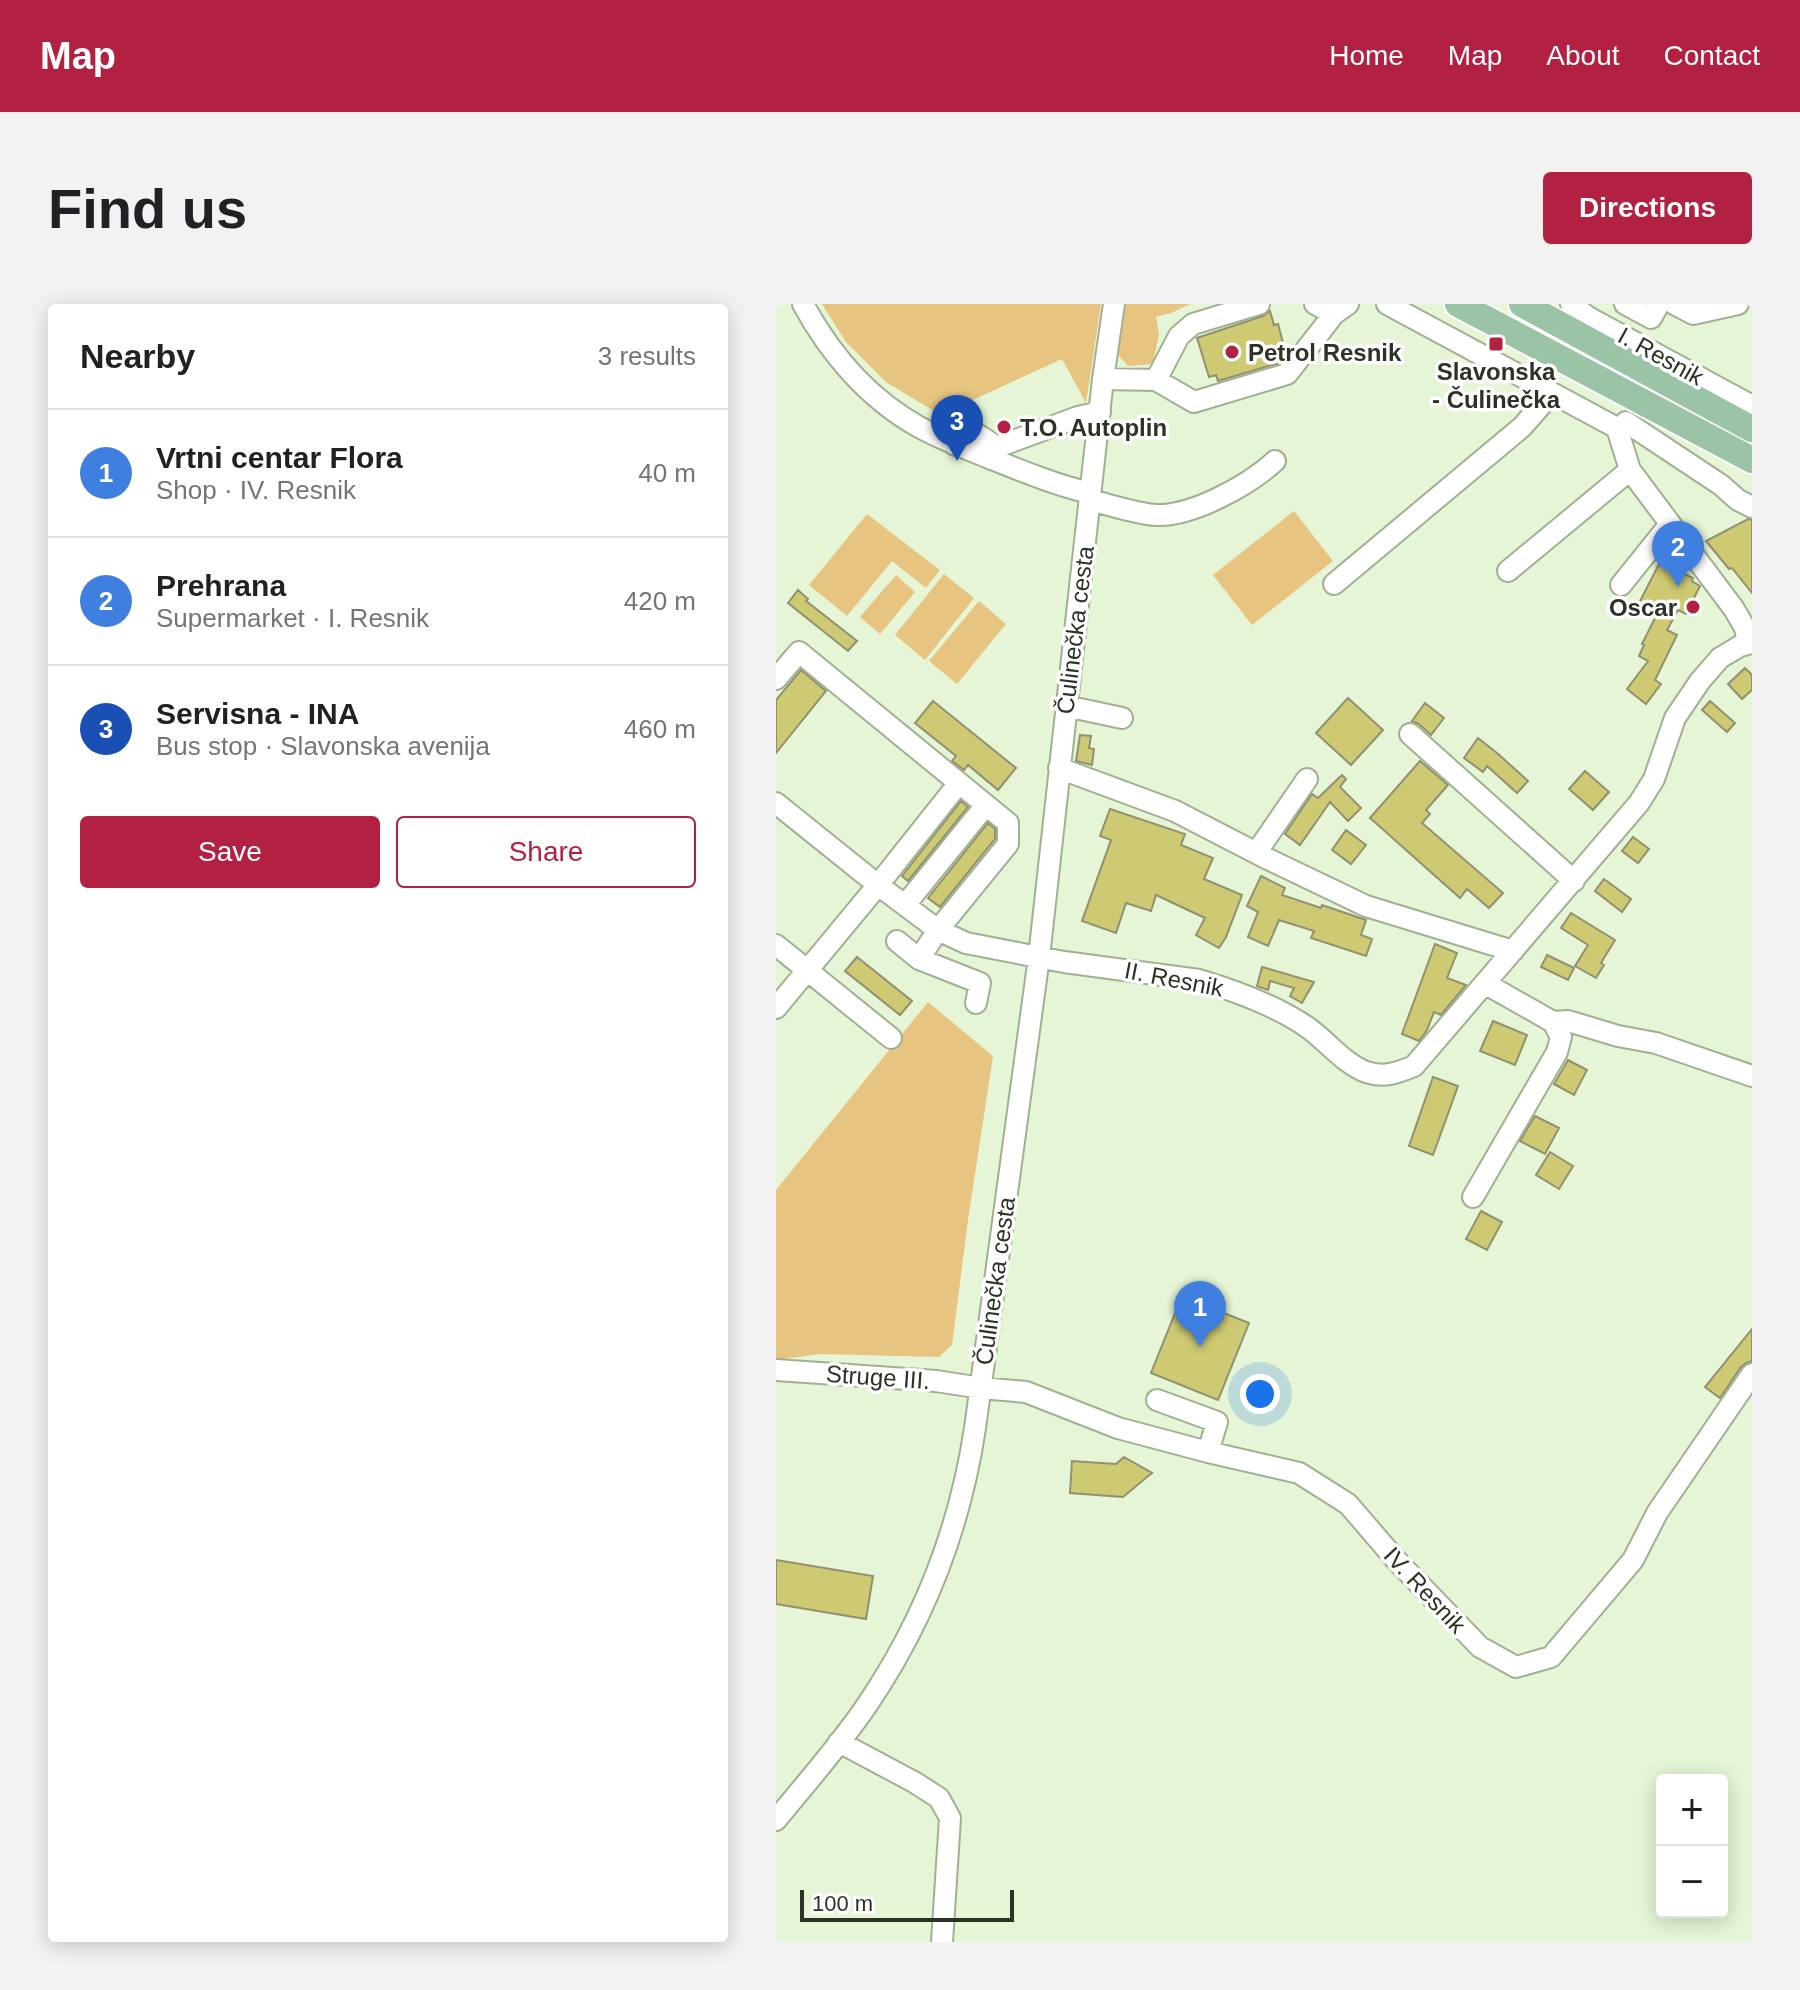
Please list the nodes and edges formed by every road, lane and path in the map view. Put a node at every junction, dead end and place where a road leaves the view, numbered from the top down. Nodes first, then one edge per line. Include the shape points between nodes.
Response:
1 (803, 304) edge
2 (1114, 304) edge
3 (1259, 304) edge
4 (1315, 304) edge
5 (1387, 304) edge
6 (1458, 304) edge
7 (1522, 304) edge
8 (1571, 304) edge
9 (1625, 304) edge
10 (1659, 304) edge
11 (1674, 304) edge
12 (1738, 304) edge
13 (1341, 309) edge
14 (1103, 379) junction
15 (1156, 380) junction
16 (1551, 394) junction
17 (1752, 406) edge
18 (1658, 409) junction
19 (1100, 412) junction
20 (1621, 425) junction
21 (1752, 429) edge
22 (955, 445) junction
23 (994, 453) junction
24 (1752, 460) edge
25 (1275, 461) dead end
26 (1630, 470) junction
27 (1721, 485) junction
28 (1752, 492) edge
29 (1090, 496) junction
30 (1752, 507) edge
31 (1670, 524) junction
32 (1508, 571) dead end
33 (1334, 584) dead end
34 (1621, 585) dead end
35 (1751, 641) edge
36 (776, 679) edge
37 (1066, 706) junction
38 (1122, 718) dead end
39 (1410, 734) dead end
40 (1059, 768) junction
41 (1307, 779) dead end
42 (959, 783) junction
43 (776, 803) edge
44 (986, 805) junction
45 (1256, 853) junction
46 (1574, 881) junction
47 (878, 885) junction
48 (905, 905) junction
49 (938, 930) junction
50 (897, 941) dead end
51 (776, 945) edge
52 (1513, 951) junction
53 (1039, 957) junction
54 (919, 959) junction
55 (806, 969) junction
56 (1486, 984) junction
57 (976, 1003) dead end
58 (776, 1008) edge
59 (1553, 1022) junction
60 (891, 1038) dead end
61 (1752, 1076) edge
62 (1473, 1197) dead end
63 (776, 1370) edge
64 (1752, 1374) edge
65 (981, 1388) junction
66 (1157, 1400) dead end
67 (1208, 1452) junction
68 (839, 1742) junction
69 (776, 1820) edge
70 (942, 1942) edge

1 - 22 street via 827,344 860,381 889,407
2 - 14 street, Čulinečka cesta
3 - 15 street via 1193,324 1179,336
4 - 13 street
5 - 16 street
6 - 18 main road
7 - 21 main road
8 - 17 street, I. Resnik
9 - 10 street via 1651,318
11 - 12 street via 1693,314
13 - 15 street via 1287,374 1194,402
14 - 15 street
14 - 19 street, Čulinečka cesta
16 - 20 street
16 - 33 street via 1522,427
18 - 20 street
18 - 24 main road
19 - 23 street
19 - 29 street, Čulinečka cesta
20 - 26 street
20 - 27 street
22 - 23 street
22 - 23 street via 969,429
23 - 29 street via 1029,475
25 - 29 street via 1259,476 1185,512 1156,516
26 - 31 street
26 - 32 street
27 - 28 street
27 - 30 street
29 - 37 street, Čulinečka cesta
31 - 34 street
31 - 35 street via 1734,609
35 - 46 street, II. Resnik via 1720,658 1689,694 1654,779
36 - 42 street via 799,652
37 - 38 street
37 - 40 street, Čulinečka cesta
39 - 46 street
40 - 45 street via 1175,811
40 - 53 street, Čulinečka cesta
41 - 45 street
42 - 44 street
42 - 47 street
43 - 47 street
44 - 48 street
44 - 49 street via 1008,823 1008,844
45 - 52 street via 1366,906
46 - 52 street, II. Resnik
47 - 48 street
47 - 55 street
48 - 49 street
49 - 53 street via 966,943
49 - 54 street
50 - 54 street
51 - 55 street
52 - 56 street, II. Resnik
53 - 56 street, II. Resnik via 1225,987 1306,1027 1353,1065 1384,1076 1414,1066
53 - 65 street, Čulinečka cesta
54 - 57 street via 980,983
55 - 58 street
55 - 60 street
56 - 59 street
59 - 61 street via 1656,1043
59 - 62 street via 1561,1037 1557,1052
63 - 65 street, Struge III.
64 - 67 street, IV. Resnik via 1657,1513 1633,1560 1551,1657 1516,1667 1480,1647 1348,1504 1299,1473
65 - 67 street, IV. Resnik via 1026,1392 1118,1428
65 - 68 street, Čulinečka cesta via 959,1509 937,1574 885,1678
66 - 67 street via 1217,1422
68 - 69 street, Čulinečka cesta
68 - 70 street via 939,1798 950,1818

